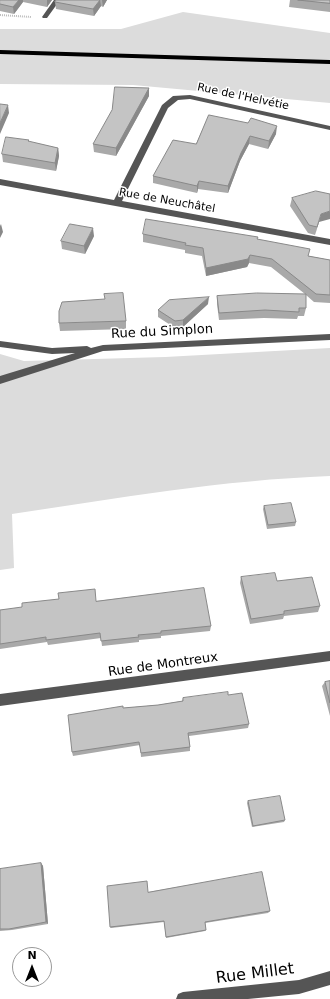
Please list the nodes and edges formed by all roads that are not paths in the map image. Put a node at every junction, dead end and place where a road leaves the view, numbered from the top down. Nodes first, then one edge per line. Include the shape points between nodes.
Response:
1 (57, 0) edge
2 (45, 17) road end
3 (0, 52) edge
4 (330, 62) edge
5 (330, 128) edge
6 (0, 182) edge
7 (117, 203) junction
8 (330, 242) edge
9 (330, 337) edge
10 (0, 344) edge
11 (103, 348) junction
12 (0, 380) edge
13 (330, 656) edge
14 (0, 700) edge
15 (330, 978) edge
16 (183, 999) edge

1 - 2 street
3 - 4 main road
5 - 7 street, Rue de l'Helvétie via 190,96 176,98 165,107
6 - 7 street, Rue de Neuchâtel
7 - 8 street, Rue de Neuchâtel
9 - 11 street, Rue du Simplon
10 - 11 street via 52,351
11 - 12 street, Rue du Simplon
13 - 14 street, Rue de Montreux
15 - 16 street, Rue Millet via 299,987

